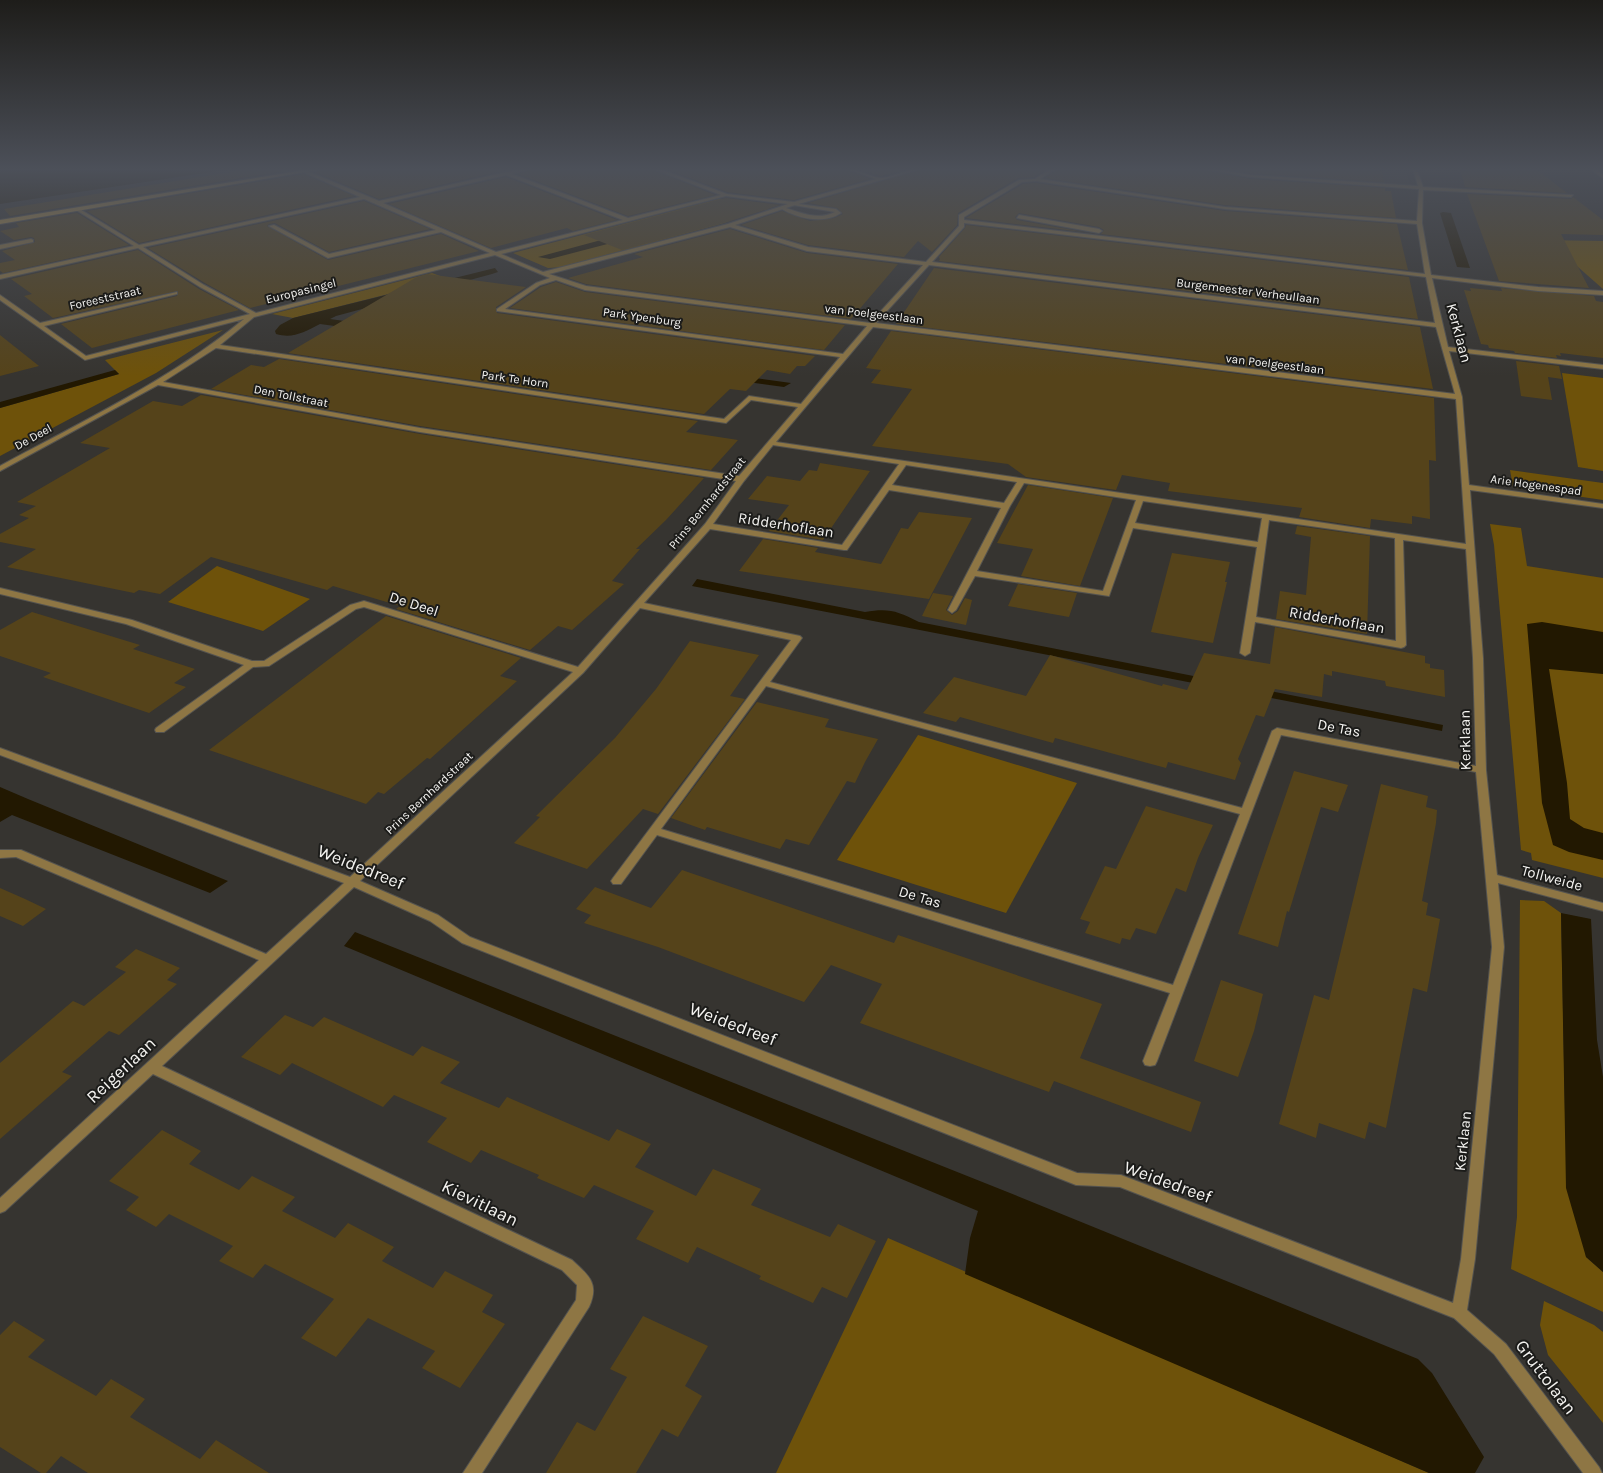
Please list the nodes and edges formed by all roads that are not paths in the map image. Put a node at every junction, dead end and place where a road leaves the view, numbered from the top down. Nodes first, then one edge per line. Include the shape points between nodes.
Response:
1 (126, 238) edge
2 (178, 238) edge
3 (294, 238) edge
4 (407, 238) edge
5 (459, 238) edge
6 (555, 238) edge
7 (679, 238) edge
8 (772, 238) edge
9 (951, 238) edge
10 (1108, 238) edge
11 (1422, 238) edge
12 (31, 241) dead end
13 (140, 246) junction
14 (0, 247) edge
15 (494, 253) junction
16 (926, 264) junction
17 (543, 274) junction
18 (1428, 274) junction
19 (0, 277) edge
20 (554, 279) junction
21 (176, 293) dead end
22 (1603, 293) edge
23 (0, 297) edge
24 (254, 314) junction
25 (39, 325) junction
26 (871, 325) junction
27 (1438, 325) junction
28 (214, 346) junction
29 (1446, 349) junction
30 (844, 356) junction
31 (1603, 368) edge
32 (157, 383) junction
33 (1459, 397) junction
34 (802, 406) junction
35 (772, 443) junction
36 (904, 463) junction
37 (0, 469) edge
38 (741, 480) junction
39 (1021, 481) junction
40 (887, 487) junction
41 (1466, 487) junction
42 (1140, 498) junction
43 (1006, 506) junction
44 (1603, 506) edge
45 (1266, 516) junction
46 (1130, 525) junction
47 (708, 526) junction
48 (1399, 537) junction
49 (1262, 545) junction
50 (1468, 547) junction
51 (972, 574) junction
52 (0, 591) edge
53 (639, 605) junction
54 (952, 610) dead end
55 (1251, 619) junction
56 (1245, 653) dead end
57 (251, 664) junction
58 (580, 671) junction
59 (764, 683) junction
60 (160, 730) dead end
61 (0, 751) edge
62 (1481, 770) junction
63 (1246, 812) junction
64 (655, 831) junction
65 (0, 854) edge
66 (1493, 878) junction
67 (617, 881) dead end
68 (353, 882) junction
69 (1603, 907) edge
70 (267, 959) junction
71 (1177, 991) junction
72 (1150, 1061) dead end
73 (152, 1068) junction
74 (0, 1207) edge
75 (1459, 1313) junction
76 (472, 1473) edge
77 (1594, 1473) edge

1 - 13 street
2 - 13 street
3 - 4 street via 328,256
5 - 15 street, van Poelgeestlaan
6 - 15 street, Europasingel
7 - 17 street
8 - 16 street, Burgemeester Verheullaan via 807,249
9 - 16 street, Prins Bernhardstraat
10 - 18 street
11 - 18 street, Kerklaan
12 - 14 street
13 - 19 street
13 - 24 street via 202,286
15 - 17 street, van Poelgeestlaan
15 - 24 street, Europasingel
16 - 26 street, Prins Bernhardstraat
16 - 27 street, Burgemeester Verheullaan
17 - 20 street, van Poelgeestlaan
18 - 22 street via 1538,289
18 - 27 street, Kerklaan
20 - 26 street, van Poelgeestlaan via 585,288
20 - 30 street, Park Ypenburg via 538,284 499,310
21 - 25 street, Foreeststraat
23 - 25 street
24 - 25 street, Europasingel via 85,358
24 - 28 street
26 - 30 street, Prins Bernhardstraat
26 - 33 street, van Poelgeestlaan
27 - 29 street, Kerklaan
28 - 32 street
28 - 34 street, Park Te Horn via 726,421 749,398
29 - 31 street
29 - 33 street, Kerklaan
30 - 34 street, Prins Bernhardstraat
32 - 37 street, De Deel
32 - 38 street, Den Tollstraat via 420,430
33 - 41 street, Kerklaan
34 - 35 street, Prins Bernhardstraat
35 - 36 street
35 - 38 street, Prins Bernhardstraat
36 - 39 street
36 - 40 street, Ridderhoflaan
38 - 47 street, Prins Bernhardstraat
39 - 42 street
39 - 43 street
40 - 43 street
40 - 47 street, Ridderhoflaan via 844,548
41 - 44 street, Arie Hogenespad
41 - 50 street, Kerklaan
42 - 45 street
42 - 46 street
43 - 51 street
45 - 48 street
45 - 49 street
46 - 49 street
46 - 51 street via 1106,594
47 - 53 street, Prins Bernhardstraat
48 - 50 street
48 - 55 street, Ridderhoflaan via 1401,645
49 - 55 street
50 - 62 street, Kerklaan via 1481,710
51 - 54 street
52 - 57 street via 130,622
53 - 58 street, Prins Bernhardstraat
53 - 59 street via 797,638
55 - 56 street
57 - 58 street, De Deel via 266,664 353,607 364,604
57 - 60 street, De Deel
58 - 68 street, Prins Bernhardstraat
59 - 63 street
59 - 64 street
61 - 68 street, Weidedreef
62 - 63 street, De Tas via 1277,731
62 - 66 street, Kerklaan
63 - 71 street, De Tas
64 - 67 street
64 - 71 street, De Tas
65 - 70 street via 17,854
66 - 69 street, Tollweide
66 - 75 street, Kerklaan via 1498,948 1468,1259
68 - 70 street, Reigerlaan
68 - 75 street, Weidedreef via 434,918 466,940 1076,1179 1121,1181
70 - 73 street, Reigerlaan
71 - 72 street, De Tas
73 - 74 street, Reigerlaan
73 - 76 street, Kievitlaan via 567,1266 585,1282 584,1302
75 - 77 street, Gruttolaan via 1500,1349

